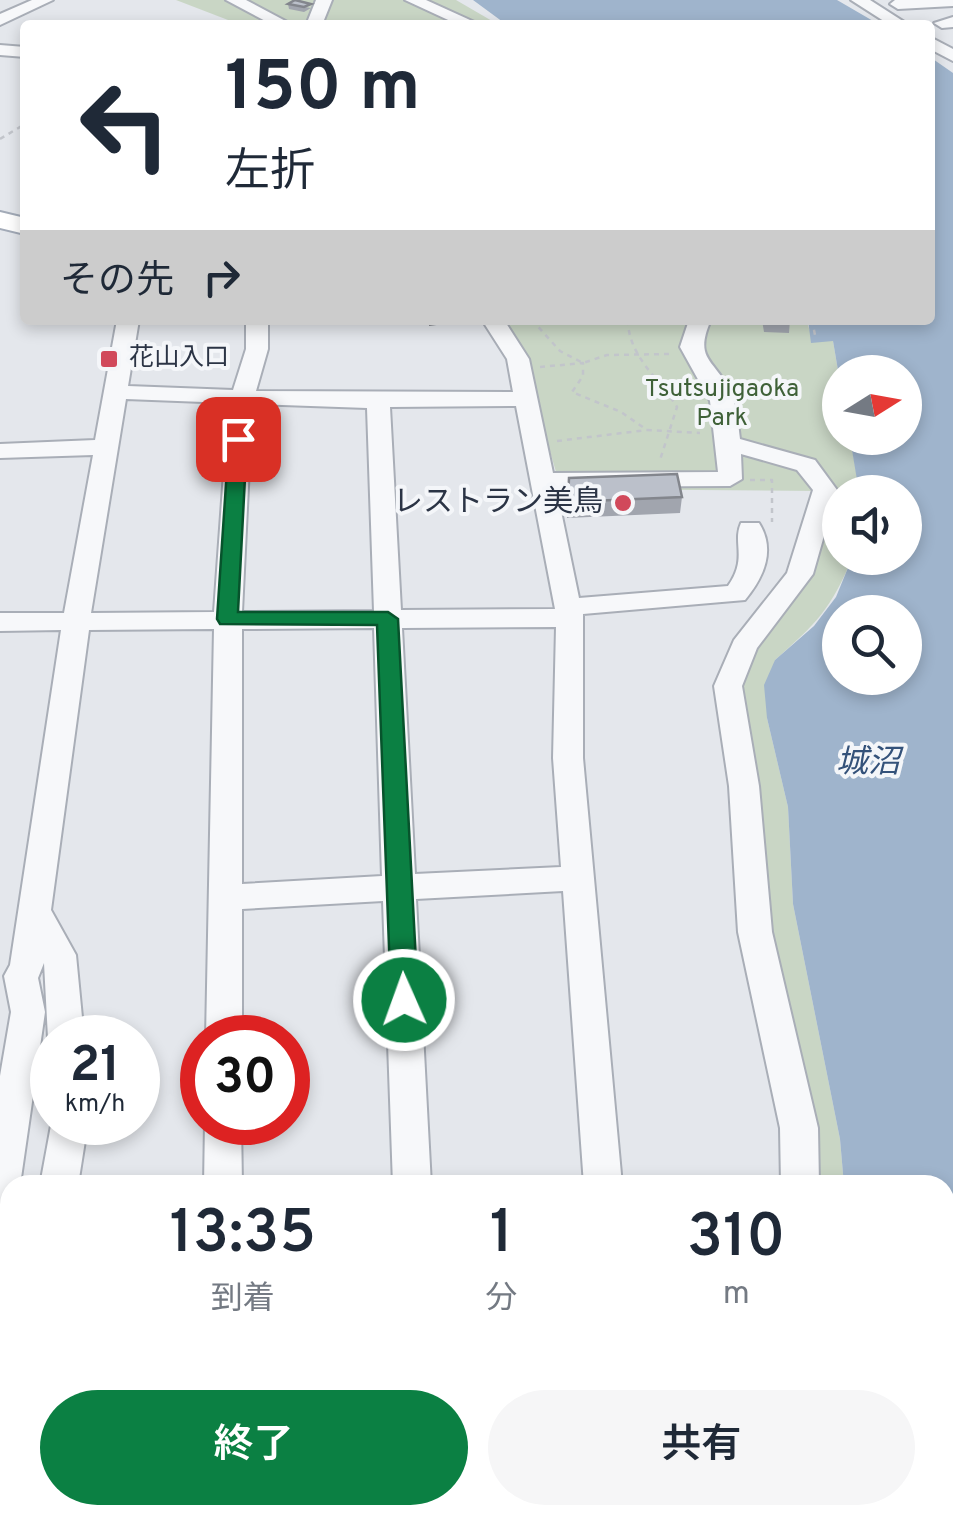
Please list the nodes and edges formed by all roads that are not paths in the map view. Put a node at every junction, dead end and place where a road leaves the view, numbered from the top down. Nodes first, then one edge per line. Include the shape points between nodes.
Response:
1 (45, 0) edge
2 (234, 0) edge
3 (413, 0) edge
4 (443, 0) edge
5 (859, 0) edge
6 (953, 2) edge
7 (898, 4) dead end
8 (0, 20) edge
9 (275, 20) edge
10 (461, 20) edge
11 (490, 20) edge
12 (893, 20) edge
13 (127, 325) edge
14 (257, 325) edge
15 (496, 325) edge
16 (696, 325) edge
17 (524, 384) junction
18 (116, 392) junction
19 (242, 396) junction
20 (378, 402) junction
21 (728, 443) junction
22 (106, 447) junction
23 (0, 451) edge
24 (545, 480) junction
25 (749, 528) road end
26 (569, 612) junction
27 (228, 619) junction
28 (388, 619) junction
29 (0, 622) edge
30 (76, 622) junction
31 (580, 878) junction
32 (400, 888) junction
33 (225, 897) junction
34 (32, 912) junction
35 (10, 979) edge
36 (64, 1015) edge
37 (224, 1015) edge
38 (66, 1145) edge
39 (223, 1145) edge
40 (3, 1175) edge
41 (61, 1175) edge
42 (222, 1175) edge
43 (412, 1175) edge
44 (601, 1175) edge
45 (800, 1175) edge

1 - 8 street
2 - 9 street
3 - 10 street
4 - 11 street
5 - 12 street
6 - 7 street
13 - 18 street
14 - 19 street
15 - 17 street via 518,359
16 - 21 street via 691,354 722,400
17 - 20 street
17 - 24 street
18 - 19 street
18 - 22 street
19 - 20 street
19 - 27 street
20 - 28 street
21 - 24 street via 730,479
21 - 45 street via 806,465 824,490 800,574 744,646 728,686 755,932 799,1128
22 - 23 street
22 - 30 street
24 - 26 street
25 - 26 street via 755,542 751,575 736,594
26 - 28 street
26 - 31 street via 568,758
27 - 28 street
27 - 30 street
27 - 33 street
28 - 32 street
29 - 30 street
30 - 34 street
31 - 32 street
31 - 44 street
32 - 33 street
32 - 43 street
33 - 37 street
34 - 35 street via 26,969
34 - 36 street via 51,931 60,955
35 - 40 street via 28,1012
38 - 41 street
39 - 42 street

